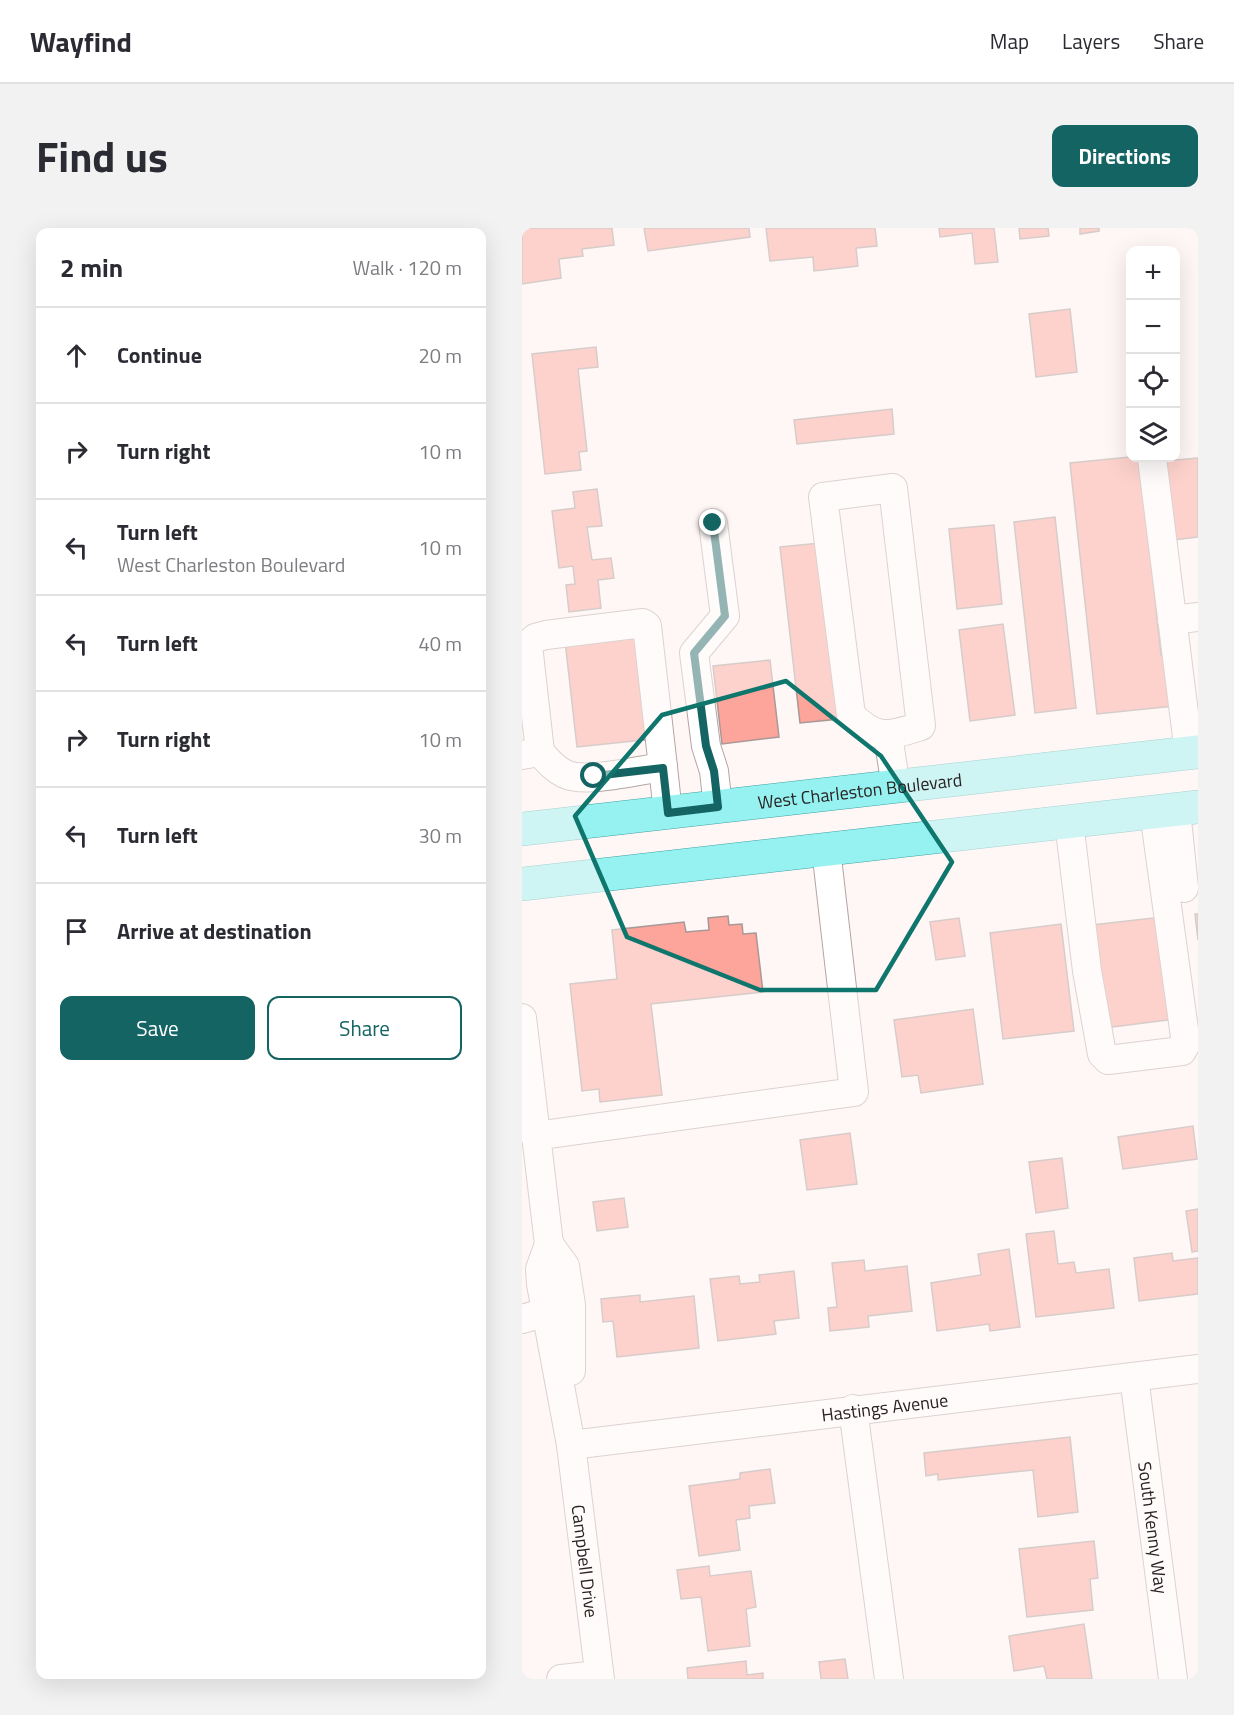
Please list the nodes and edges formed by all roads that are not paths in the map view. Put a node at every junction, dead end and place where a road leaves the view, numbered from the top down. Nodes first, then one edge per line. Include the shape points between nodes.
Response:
1 (1153, 462) edge
2 (713, 523) dead end
3 (1185, 619) edge
4 (525, 645) edge
5 (888, 736) junction
6 (1194, 753) edge
7 (531, 754) edge
8 (663, 768) junction
9 (896, 787) junction
10 (718, 807) junction
11 (1176, 810) edge
12 (668, 813) junction
13 (1069, 822) junction
14 (522, 829) edge
15 (826, 849) junction
16 (522, 884) edge
17 (1198, 1007) edge
18 (522, 1018) edge
19 (527, 1103) edge
20 (535, 1136) junction
21 (531, 1171) edge
22 (549, 1244) junction
23 (540, 1311) edge
24 (1198, 1369) edge
25 (1134, 1377) junction
26 (853, 1409) junction
27 (571, 1445) junction
28 (600, 1677) edge
29 (561, 1679) edge
30 (889, 1679) edge
31 (1173, 1679) edge

1 - 3 street
2 - 10 street via 725,616 694,653
3 - 6 street
4 - 7 street
4 - 8 street via 546,634 643,623 647,626
5 - 5 street via 921,726 893,488 823,497 851,716 866,730
5 - 9 street
6 - 9 main road, West Charleston Boulevard
7 - 8 street via 567,776
8 - 12 street
9 - 10 main road, West Charleston Boulevard
10 - 12 main road, West Charleston Boulevard
11 - 13 main road
11 - 13 street via 1186,1044 1182,1051 1108,1060 1102,1054 1087,971
11 - 17 street
12 - 14 main road, West Charleston Boulevard
13 - 15 main road
15 - 16 main road
15 - 20 street via 854,1092
18 - 19 street, Campbell Drive
19 - 20 street, Campbell Drive
20 - 21 street, Campbell Drive
21 - 22 street, Campbell Drive
22 - 23 street, Campbell Drive via 540,1269
22 - 23 street, Campbell Drive via 566,1266
23 - 27 street, Campbell Drive
24 - 25 street, Hastings Avenue
25 - 26 street, Hastings Avenue
25 - 31 street, South Kenny Way
26 - 27 street, Hastings Avenue
26 - 30 street
27 - 28 street, Campbell Drive
28 - 29 street

